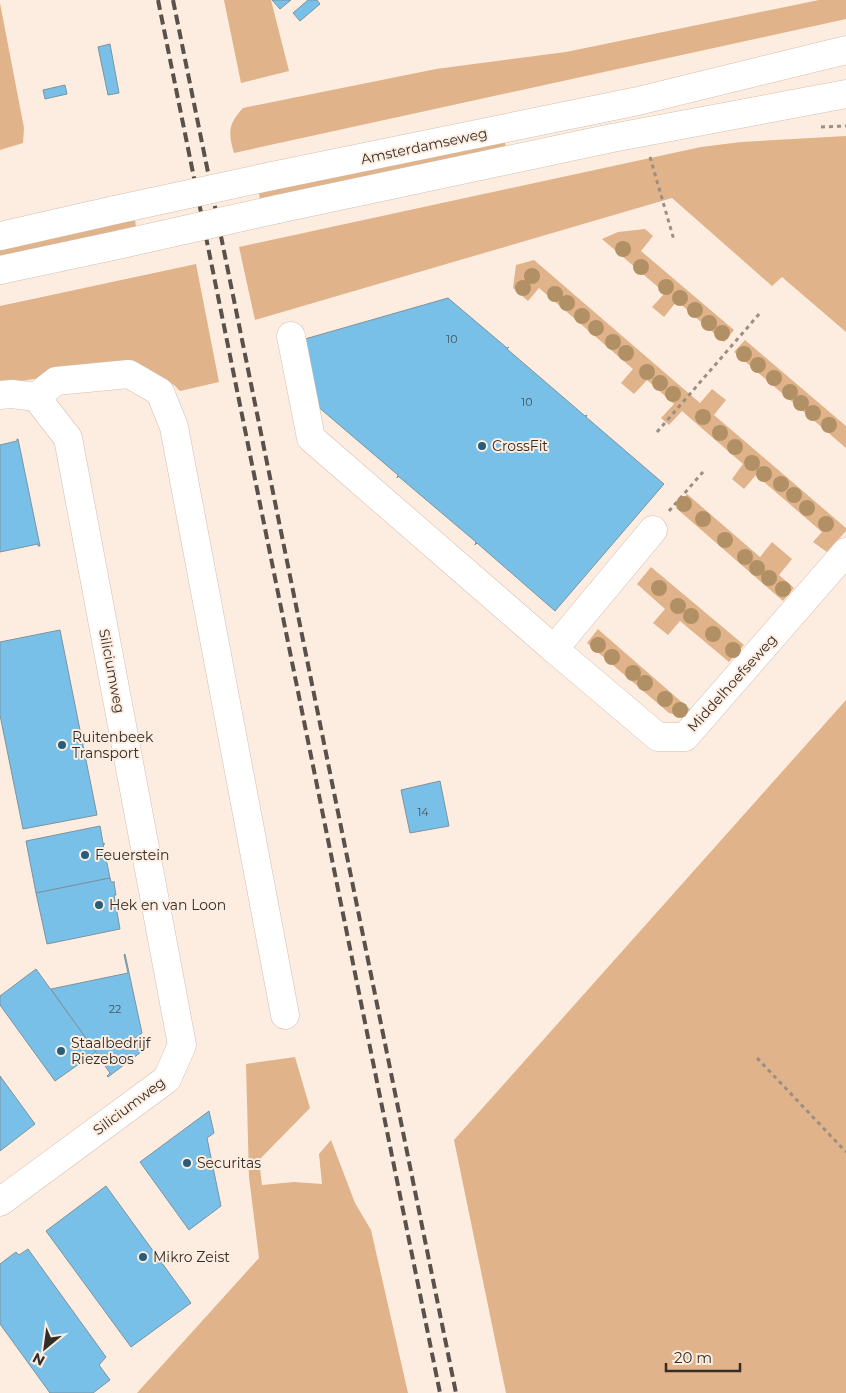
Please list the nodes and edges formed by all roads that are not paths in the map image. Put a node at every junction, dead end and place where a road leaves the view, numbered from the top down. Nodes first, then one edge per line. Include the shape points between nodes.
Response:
1 (846, 50) edge
2 (846, 94) edge
3 (0, 236) edge
4 (0, 270) edge
5 (291, 336) dead end
6 (0, 395) edge
7 (36, 397) junction
8 (653, 530) road end
9 (846, 552) edge
10 (554, 650) junction
11 (285, 1015) dead end
12 (0, 1202) edge

1 - 3 main road, Amsterdamseweg, bridge via 638,101
2 - 4 main road, bridge via 612,138
5 - 10 main road, Middelhoefseweg via 311,438
6 - 7 main road
7 - 11 main road via 56,381 129,374 160,392 174,427
7 - 12 main road, Siliciumweg via 68,438 182,1045 167,1079
8 - 10 main road
9 - 10 main road, Middelhoefseweg via 685,737 658,737

